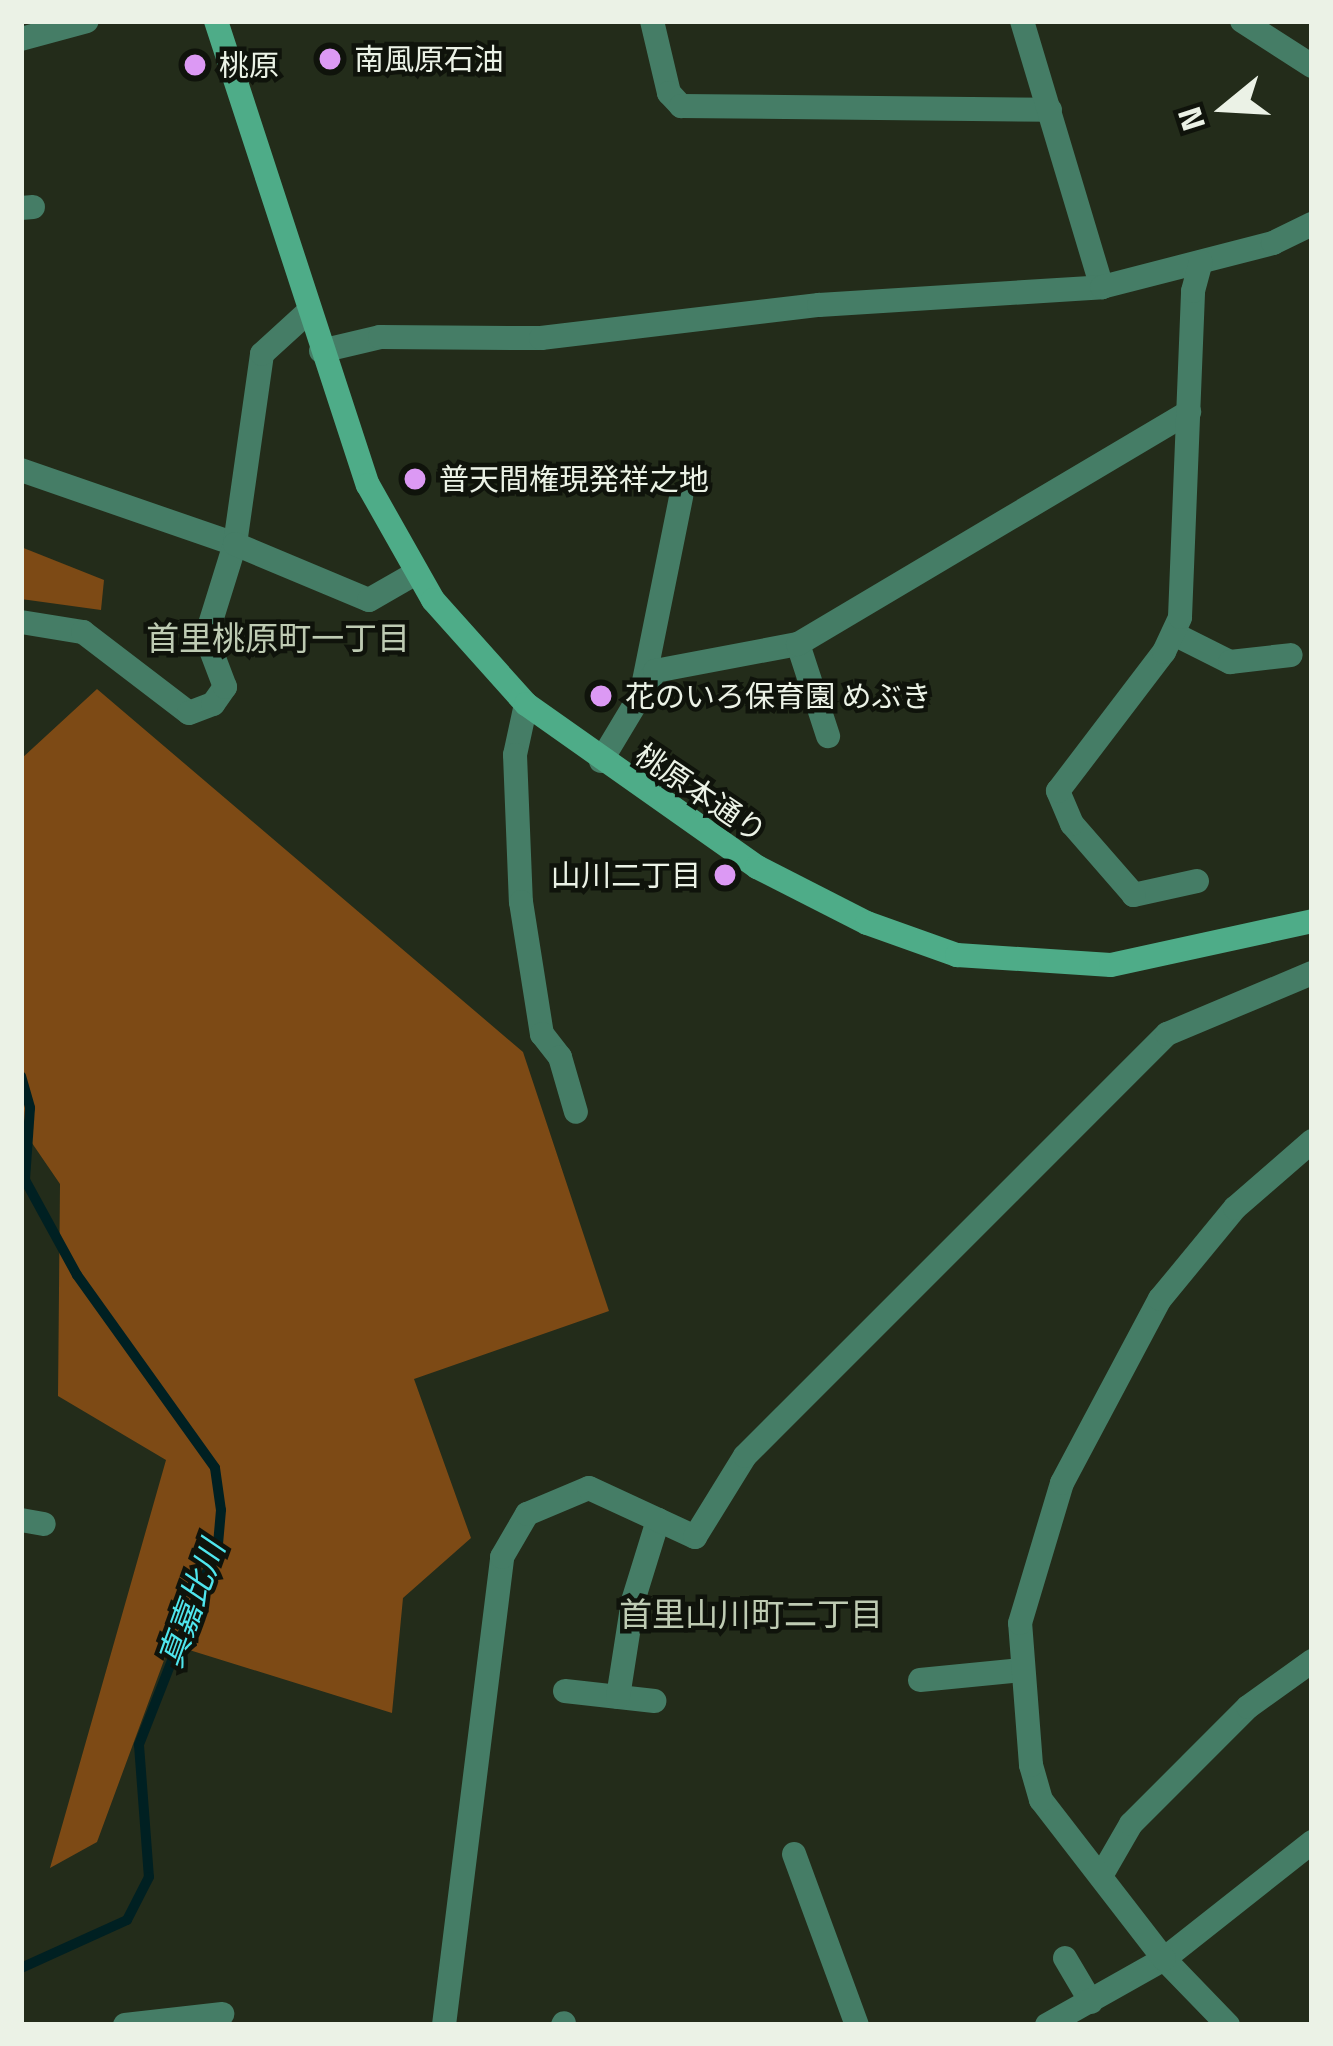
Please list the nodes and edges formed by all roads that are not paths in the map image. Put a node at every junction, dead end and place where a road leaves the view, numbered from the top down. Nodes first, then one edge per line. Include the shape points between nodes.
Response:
1 (87, 21) edge
2 (215, 21) edge
3 (652, 21) edge
4 (1022, 21) edge
5 (1242, 21) edge
6 (21, 39) edge
7 (1312, 66) edge
8 (1050, 110) junction
9 (1312, 224) edge
10 (1202, 262) junction
11 (1102, 287) junction
12 (308, 312) junction
13 (321, 351) junction
14 (1189, 412) junction
15 (21, 470) edge
16 (681, 497) dead end
17 (235, 544) junction
18 (416, 573) junction
19 (21, 622) edge
20 (1174, 634) junction
21 (798, 644) junction
22 (1291, 655) dead end
23 (644, 681) junction
24 (526, 704) junction
25 (828, 736) dead end
26 (601, 761) junction
27 (1197, 881) dead end
28 (1312, 921) edge
29 (1312, 974) edge
30 (576, 1112) dead end
31 (1312, 1141) edge
32 (658, 1520) junction
33 (1312, 1661) edge
34 (1022, 1670) junction
35 (920, 1680) dead end
36 (565, 1691) dead end
37 (618, 1697) junction
38 (654, 1701) dead end
39 (1312, 1842) edge
40 (794, 1854) dead end
41 (1101, 1876) junction
42 (1065, 1958) dead end
43 (1164, 1959) junction
44 (1091, 2002) junction
45 (222, 2014) dead end
46 (124, 2025) edge
47 (444, 2025) edge
48 (857, 2025) edge
49 (1047, 2025) edge
50 (1228, 2025) edge

1 - 6 street
2 - 12 main road, 桃原本通り
3 - 8 street via 669,93 681,106
4 - 8 street
5 - 7 street
8 - 11 street
9 - 10 street
10 - 11 street
10 - 14 street
11 - 13 street via 819,305 541,338 380,337
12 - 13 main road, 桃原本通り
12 - 17 street via 262,355
13 - 18 main road, 桃原本通り via 368,485
14 - 20 street via 1183,598
14 - 21 street
15 - 17 street
16 - 23 street
17 - 18 street via 370,599
17 - 19 street via 206,637 225,687 214,704 189,713 83,632
18 - 24 main road, 桃原本通り via 475,654
20 - 22 street via 1230,662
20 - 27 street via 1058,791 1072,824 1134,896
21 - 23 street via 748,659 668,665
21 - 25 street
23 - 26 street
24 - 26 main road, 桃原本通り
24 - 30 street via 515,755 521,902 542,1034 560,1057
26 - 28 main road, 桃原本通り via 693,828 818,901 957,955 1111,965
29 - 32 street via 1167,1034 746,1456 695,1537
31 - 34 street via 1235,1208 1160,1299 1090,1425 1023,1598
32 - 37 street via 633,1601
32 - 47 street via 589,1488 571,1490 527,1514 502,1557
33 - 41 street via 1248,1707 1131,1824
34 - 35 street
34 - 41 street via 1041,1800
36 - 37 street
37 - 38 street
39 - 43 street
40 - 48 street
41 - 43 street
42 - 44 street
43 - 44 street
43 - 50 street
44 - 49 street
45 - 46 street

